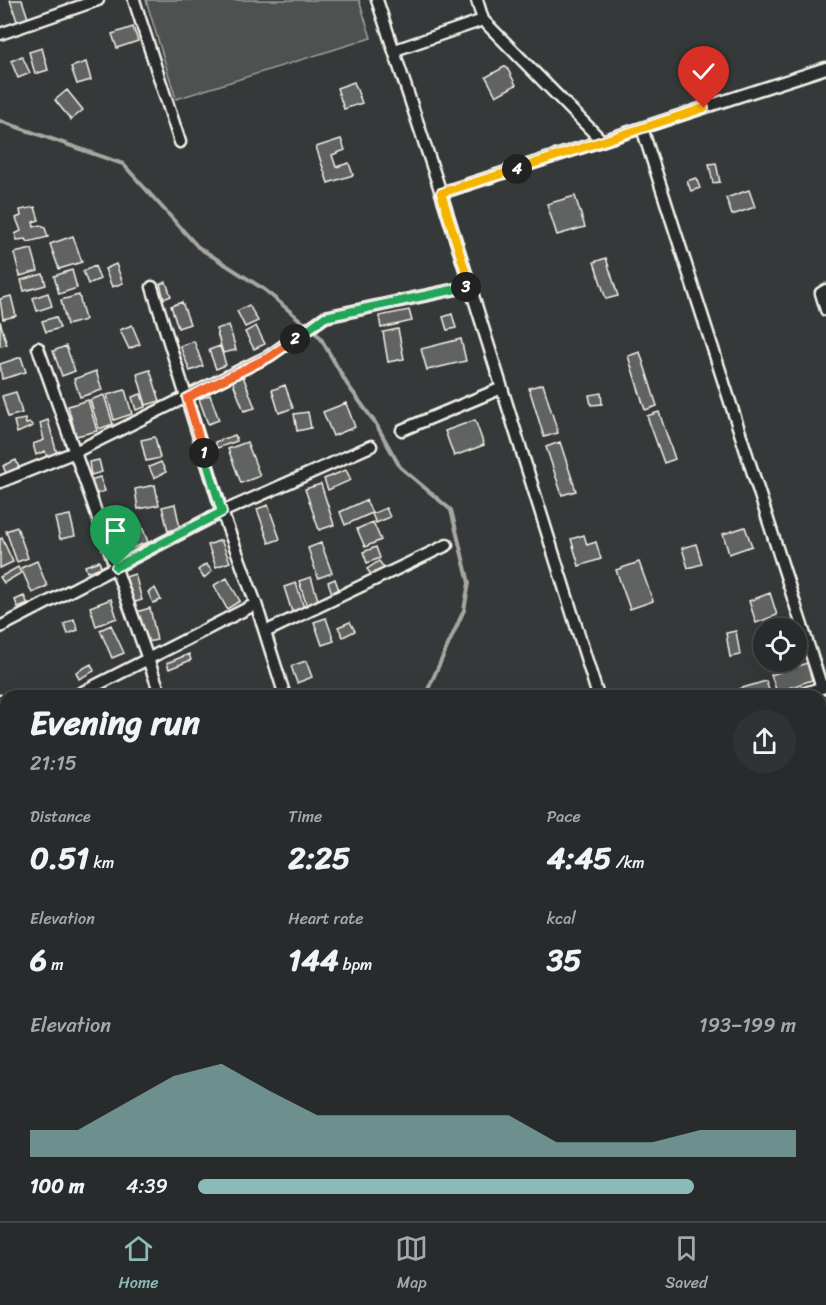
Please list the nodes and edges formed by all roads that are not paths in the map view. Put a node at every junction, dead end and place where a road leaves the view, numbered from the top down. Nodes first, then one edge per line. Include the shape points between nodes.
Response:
1 (98, 0) edge
2 (134, 0) edge
3 (377, 0) edge
4 (477, 0) edge
5 (483, 20) junction
6 (0, 34) edge
7 (395, 50) junction
8 (826, 68) edge
9 (642, 128) junction
10 (602, 141) junction
11 (180, 142) dead end
12 (441, 193) junction
13 (470, 286) junction
14 (152, 287) dead end
15 (826, 290) edge
16 (826, 310) edge
17 (38, 348) dead end
18 (502, 388) junction
19 (187, 398) junction
20 (402, 430) dead end
21 (371, 446) dead end
22 (75, 453) junction
23 (0, 482) edge
24 (222, 512) junction
25 (447, 545) dead end
26 (116, 567) junction
27 (256, 604) junction
28 (0, 627) edge
29 (265, 632) junction
30 (147, 660) junction
31 (824, 687) edge
32 (87, 690) edge
33 (158, 690) edge
34 (283, 690) edge
35 (596, 690) edge

1 - 6 street
2 - 11 street
3 - 7 street
4 - 5 street
5 - 7 street
5 - 10 street
7 - 12 street
8 - 9 street
9 - 10 street
9 - 31 street
10 - 12 street
12 - 13 street
13 - 18 street
13 - 19 street via 325,317 269,357
14 - 19 street
15 - 16 street via 821,293
17 - 22 street
18 - 20 street
18 - 35 street
19 - 22 street
19 - 24 street
21 - 24 street
22 - 23 street
22 - 26 street
24 - 26 street
24 - 27 street
25 - 29 street
26 - 28 street
26 - 30 street
27 - 29 street
27 - 30 street
29 - 34 street
30 - 32 street
30 - 33 street

